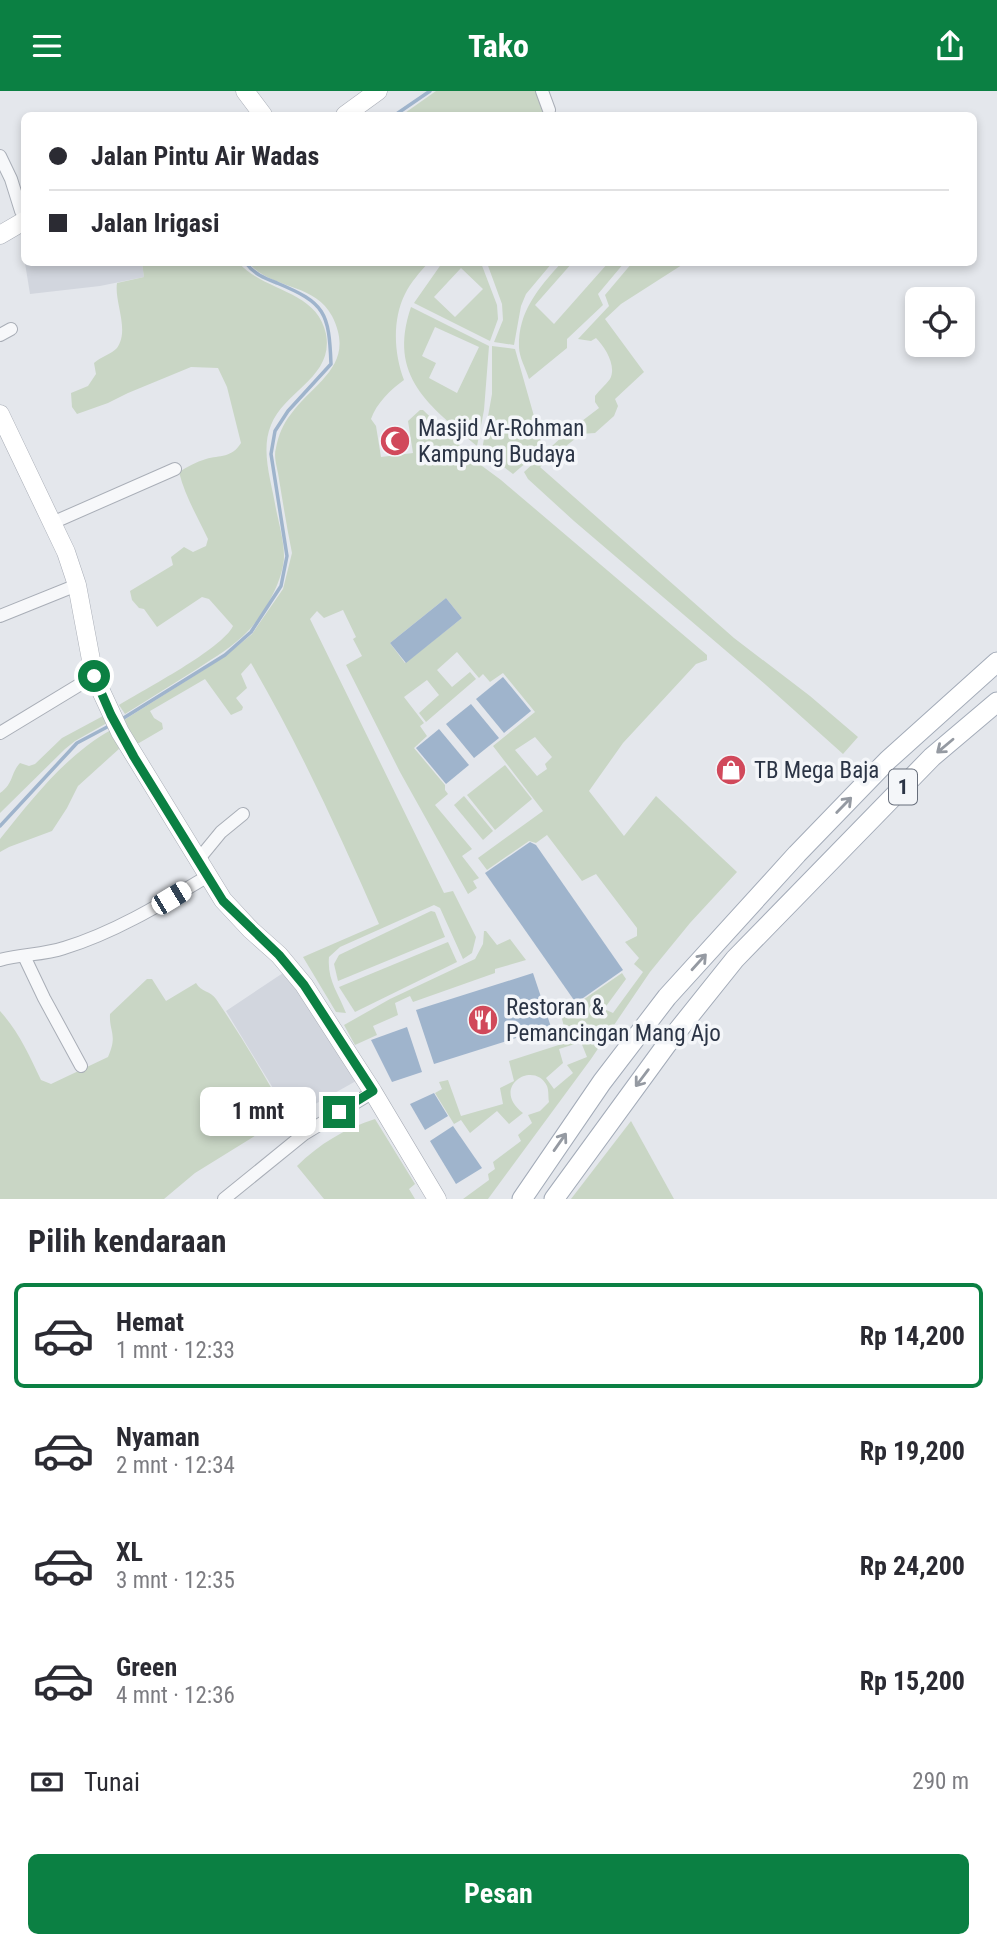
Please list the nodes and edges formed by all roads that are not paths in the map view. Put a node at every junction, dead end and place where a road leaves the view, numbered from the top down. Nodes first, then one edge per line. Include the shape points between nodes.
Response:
1 (245, 91) edge
2 (378, 91) edge
3 (542, 91) edge
4 (549, 110) dead end
5 (261, 112) edge
6 (349, 112) edge
7 (0, 156) edge
8 (21, 211) edge
9 (21, 223) edge
10 (0, 235) edge
11 (0, 414) edge
12 (174, 469) dead end
13 (52, 523) junction
14 (77, 585) junction
15 (0, 616) edge
16 (997, 662) edge
17 (94, 676) junction
18 (997, 702) edge
19 (0, 733) edge
20 (243, 814) dead end
21 (198, 860) junction
22 (208, 876) junction
23 (24, 956) junction
24 (0, 960) edge
25 (81, 1066) dead end
26 (373, 1091) junction
27 (223, 1199) edge
28 (437, 1199) edge
29 (522, 1199) edge
30 (554, 1199) edge

1 - 5 main road
2 - 6 main road
3 - 4 street
7 - 8 street
9 - 10 main road
11 - 13 main road
12 - 13 street
13 - 14 main road
14 - 15 street
14 - 17 main road
29 -> 16 main road, 1 via 667,997 888,760
17 - 19 street
17 - 21 main road via 115,723
18 -> 30 main road, 1 via 932,757 735,959
20 - 21 street
21 - 22 main road
22 - 23 street via 108,930 64,949
22 - 26 main road via 223,901 304,985
23 - 24 street
23 - 25 street
26 - 27 street via 304,1134
26 - 28 main road

